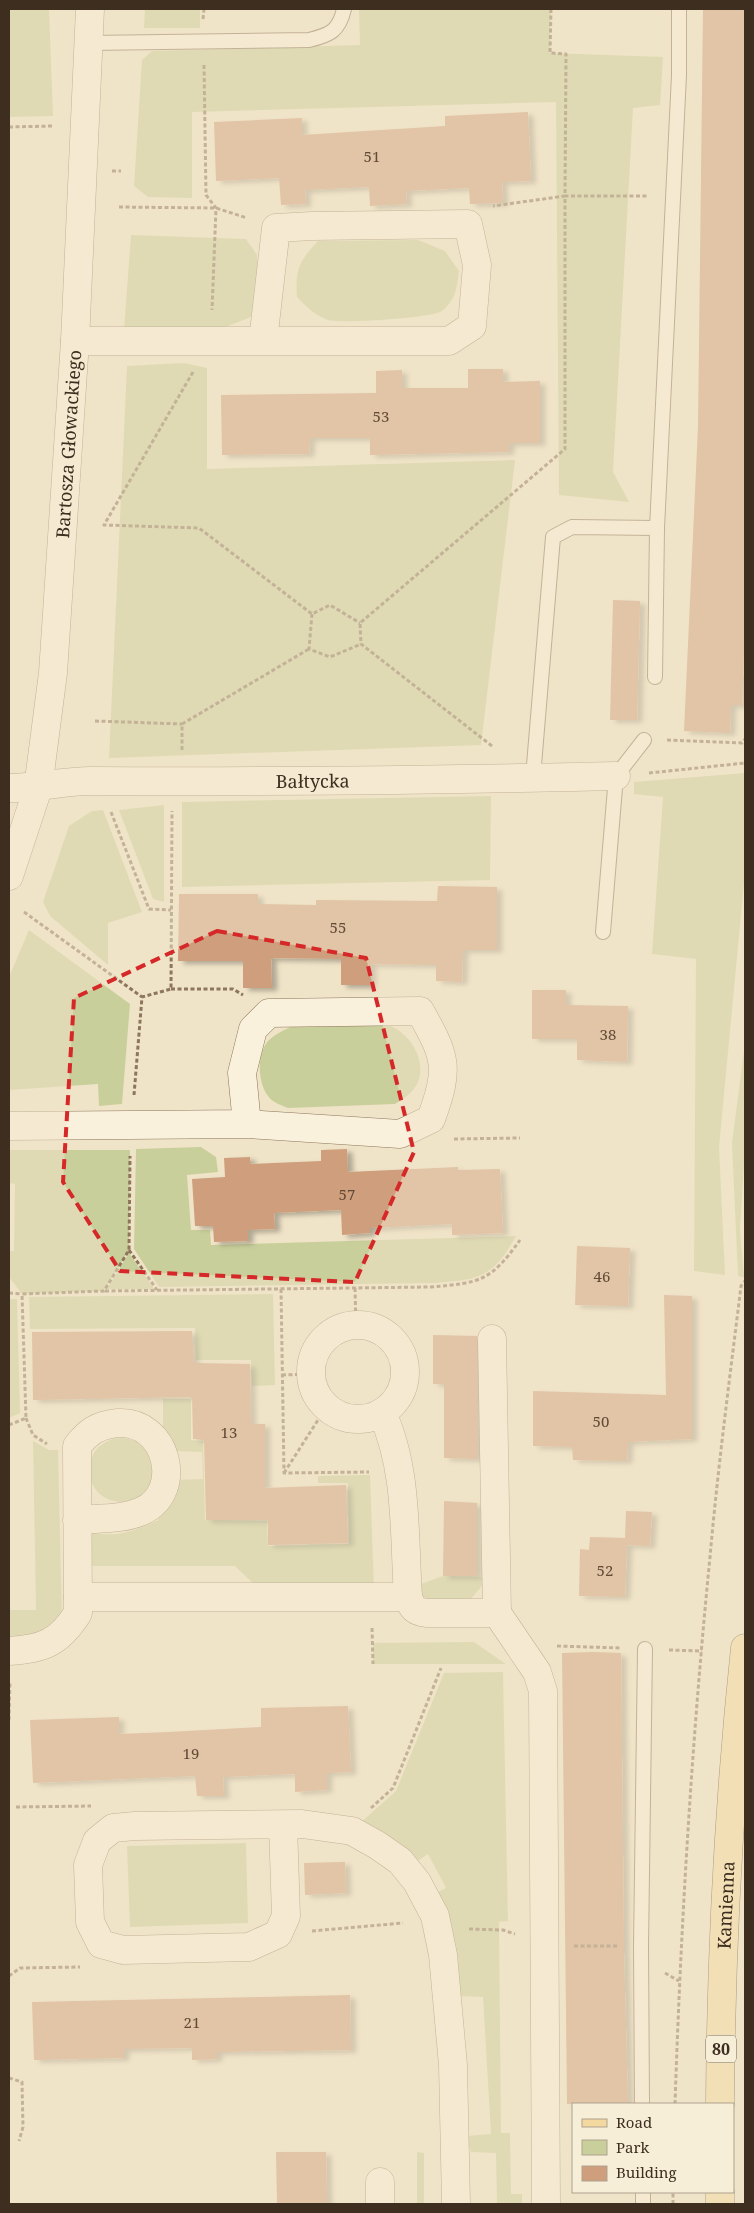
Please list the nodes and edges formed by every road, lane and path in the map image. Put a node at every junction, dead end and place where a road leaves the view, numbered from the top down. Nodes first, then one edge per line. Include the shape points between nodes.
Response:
1 (90, 9) edge
2 (204, 9) edge
3 (344, 9) edge
4 (551, 9) edge
5 (679, 9) edge
6 (203, 41) junction
7 (88, 43) junction
8 (55, 126) dead end
9 (9, 127) edge
10 (565, 196) junction
11 (673, 196) junction
12 (119, 207) dead end
13 (216, 208) junction
14 (468, 224) junction
15 (276, 228) junction
16 (76, 341) junction
17 (211, 341) junction
18 (263, 341) junction
19 (657, 528) junction
20 (312, 614) junction
21 (360, 623) junction
22 (360, 644) junction
23 (309, 648) junction
24 (655, 678) dead end
25 (94, 722) dead end
26 (182, 724) junction
27 (745, 739) edge
28 (644, 740) joint
29 (494, 747) dead end
30 (745, 763) edge
31 (616, 776) junction
32 (533, 778) junction
33 (183, 782) junction
34 (9, 788) edge
35 (38, 788) junction
36 (107, 803) dead end
37 (9, 876) edge
38 (171, 910) dead end
39 (24, 912) dead end
40 (603, 932) dead end
41 (171, 989) dead end
42 (142, 997) dead end
43 (269, 1012) junction
44 (246, 1124) junction
45 (9, 1126) edge
46 (520, 1240) dead end
47 (129, 1250) dead end
48 (745, 1281) edge
49 (355, 1288) junction
50 (281, 1289) junction
51 (157, 1291) junction
52 (104, 1292) dead end
53 (9, 1294) edge
54 (22, 1294) dead end
55 (356, 1326) junction
56 (492, 1339) dead end
57 (312, 1374) junction
58 (282, 1375) junction
59 (327, 1406) junction
60 (382, 1413) junction
61 (371, 1472) dead end
62 (284, 1474) junction
63 (77, 1520) dead end
64 (395, 1596) junction
65 (78, 1597) junction
66 (497, 1613) junction
67 (556, 1646) dead end
68 (745, 1648) edge
69 (646, 1649) junction
70 (10, 1651) edge
71 (702, 1651) junction
72 (372, 1664) dead end
73 (442, 1668) dead end
74 (9, 1720) edge
75 (283, 1825) junction
76 (352, 1831) junction
77 (101, 1944) junction
78 (9, 1976) edge
79 (9, 2078) edge
80 (642, 2103) edge
81 (675, 2103) edge
82 (720, 2103) edge
83 (19, 2141) dead end
84 (456, 2204) edge
85 (546, 2204) edge

1 - 7 street, Bartosza Głowackiego
2 - 6 path
3 - 6 lane via 341,23 328,35 310,40
4 - 10 path via 550,53 566,54
5 - 11 lane
6 - 7 lane
6 - 13 path via 206,195
7 - 16 street, Bartosza Głowackiego
8 - 9 path
10 - 11 path
10 - 14 path via 481,208
10 - 21 path via 565,449
11 - 19 lane
12 - 13 path
13 - 15 path
13 - 17 path
14 - 15 street
14 - 18 street via 477,265 472,326 449,341
15 - 18 street
16 - 17 street
16 - 35 street, Bartosza Głowackiego via 54,660
17 - 18 street
17 - 20 path via 104,525 199,528
19 - 24 lane
19 - 32 lane via 572,527 553,537
20 - 21 path via 330,605
20 - 23 path
21 - 22 path
22 - 23 path via 330,657
22 - 29 path
23 - 26 path
25 - 26 path
26 - 33 path
27 - 28 path via 742,743
28 - 31 lane
30 - 31 path
31 - 32 street, Bałtycka
31 - 40 lane
32 - 33 street, Bałtycka
33 - 35 street, Bałtycka via 60,782
34 - 35 street, Bałtycka
35 - 37 street, Bartosza Głowackiego
36 - 38 path via 149,909
39 - 42 path
41 - 43 path via 234,989
43 - 44 street via 253,1029 242,1073
43 - 44 street via 420,1010 438,1044 445,1069 431,1119 400,1134
44 - 45 street
46 - 49 path via 492,1275 469,1284
47 - 51 path
48 - 71 path via 741,1286
49 - 50 path
49 - 55 path
50 - 51 path
50 - 58 path
51 - 52 path
53 - 54 path
55 - 57 street via 340,1330 326,1339 318,1348
55 - 60 street via 379,1330 388,1336 396,1344 405,1365 401,1392
56 - 66 street
57 - 58 path
57 - 59 street via 315,1391
58 - 62 path
59 - 60 street via 350,1419 372,1418
59 - 62 path
60 - 64 street via 399,1460
61 - 62 path
63 - 65 street
64 - 65 street
64 - 66 street via 418,1612
64 - 72 path via 372,1616
65 - 70 street via 78,1613 67,1631 52,1643
66 - 85 street via 537,1672 542,1691
67 - 69 path
68 - 82 main road, Kamienna / 80 via 738,1712 721,1994
69 - 71 path
69 - 80 lane
70 - 74 path
71 - 81 path via 691,1776
73 - 76 path via 393,1788 358,1820
75 - 76 street via 302,1824
75 - 77 street via 286,1916 278,1934 249,1947 123,1950
75 - 77 street via 113,1828 97,1841 88,1864 90,1922
76 - 84 street via 400,1861 417,1882 435,1916 447,1988
77 - 78 path via 96,1966 20,1968
79 - 83 path via 22,2082 23,2128

